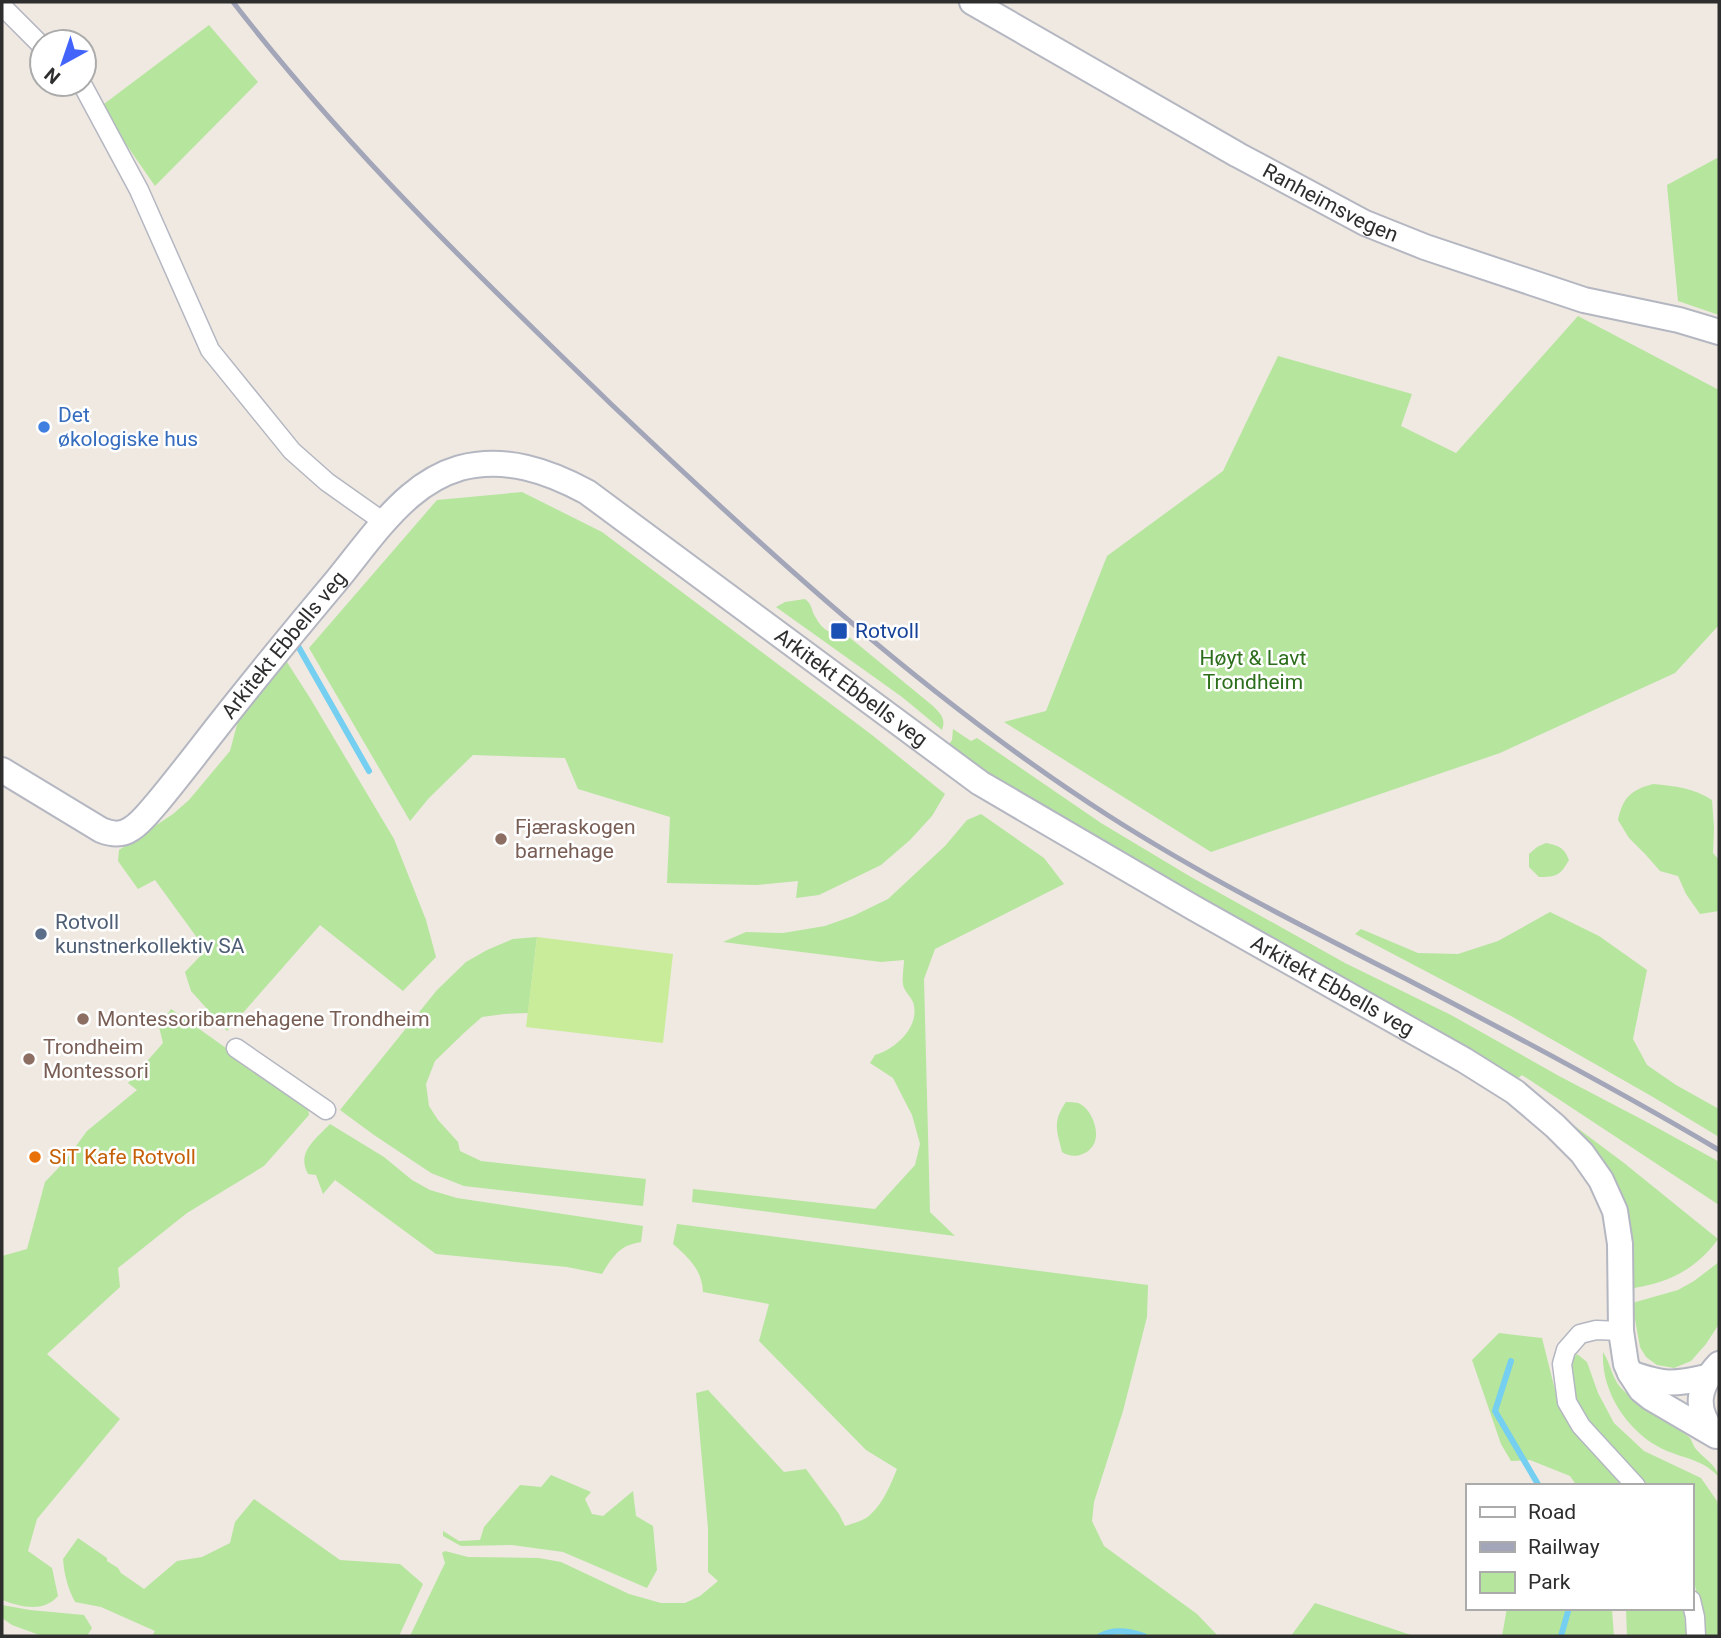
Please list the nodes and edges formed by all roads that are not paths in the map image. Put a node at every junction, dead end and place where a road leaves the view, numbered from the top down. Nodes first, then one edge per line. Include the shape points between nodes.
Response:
1 (972, 2) edge
2 (2, 6) edge
3 (28, 32) edge
4 (90, 98) edge
5 (1719, 332) edge
6 (385, 523) junction
7 (2, 770) edge
8 (236, 1048) dead end
9 (326, 1110) dead end
10 (1620, 1331) junction
11 (1713, 1371) edge
12 (1630, 1373) junction
13 (1718, 1436) edge
14 (1634, 1484) edge
15 (1693, 1608) edge
16 (1696, 1636) edge

1 - 5 street, Ranheimsvegen via 1365,223 1584,300
2 - 3 street
4 - 6 street via 139,190 210,351 292,451
6 - 7 street, Arkitekt Ebbells veg via 131,830 117,834 101,830
6 - 10 street, Arkitekt Ebbells veg via 410,496 462,468 512,464 565,480 980,783 1505,1086 1555,1126 1601,1180 1615,1211 1620,1244
8 - 9 street
10 - 12 street, Arkitekt Ebbells veg
10 - 14 street via 1596,1329 1580,1334 1566,1350 1562,1364 1567,1402 1581,1426
11 - 12 street via 1681,1384
11 - 13 street via 1702,1389 1701,1402 1708,1426
12 - 13 street, Arkitekt Ebbells veg via 1651,1398
15 - 16 street

